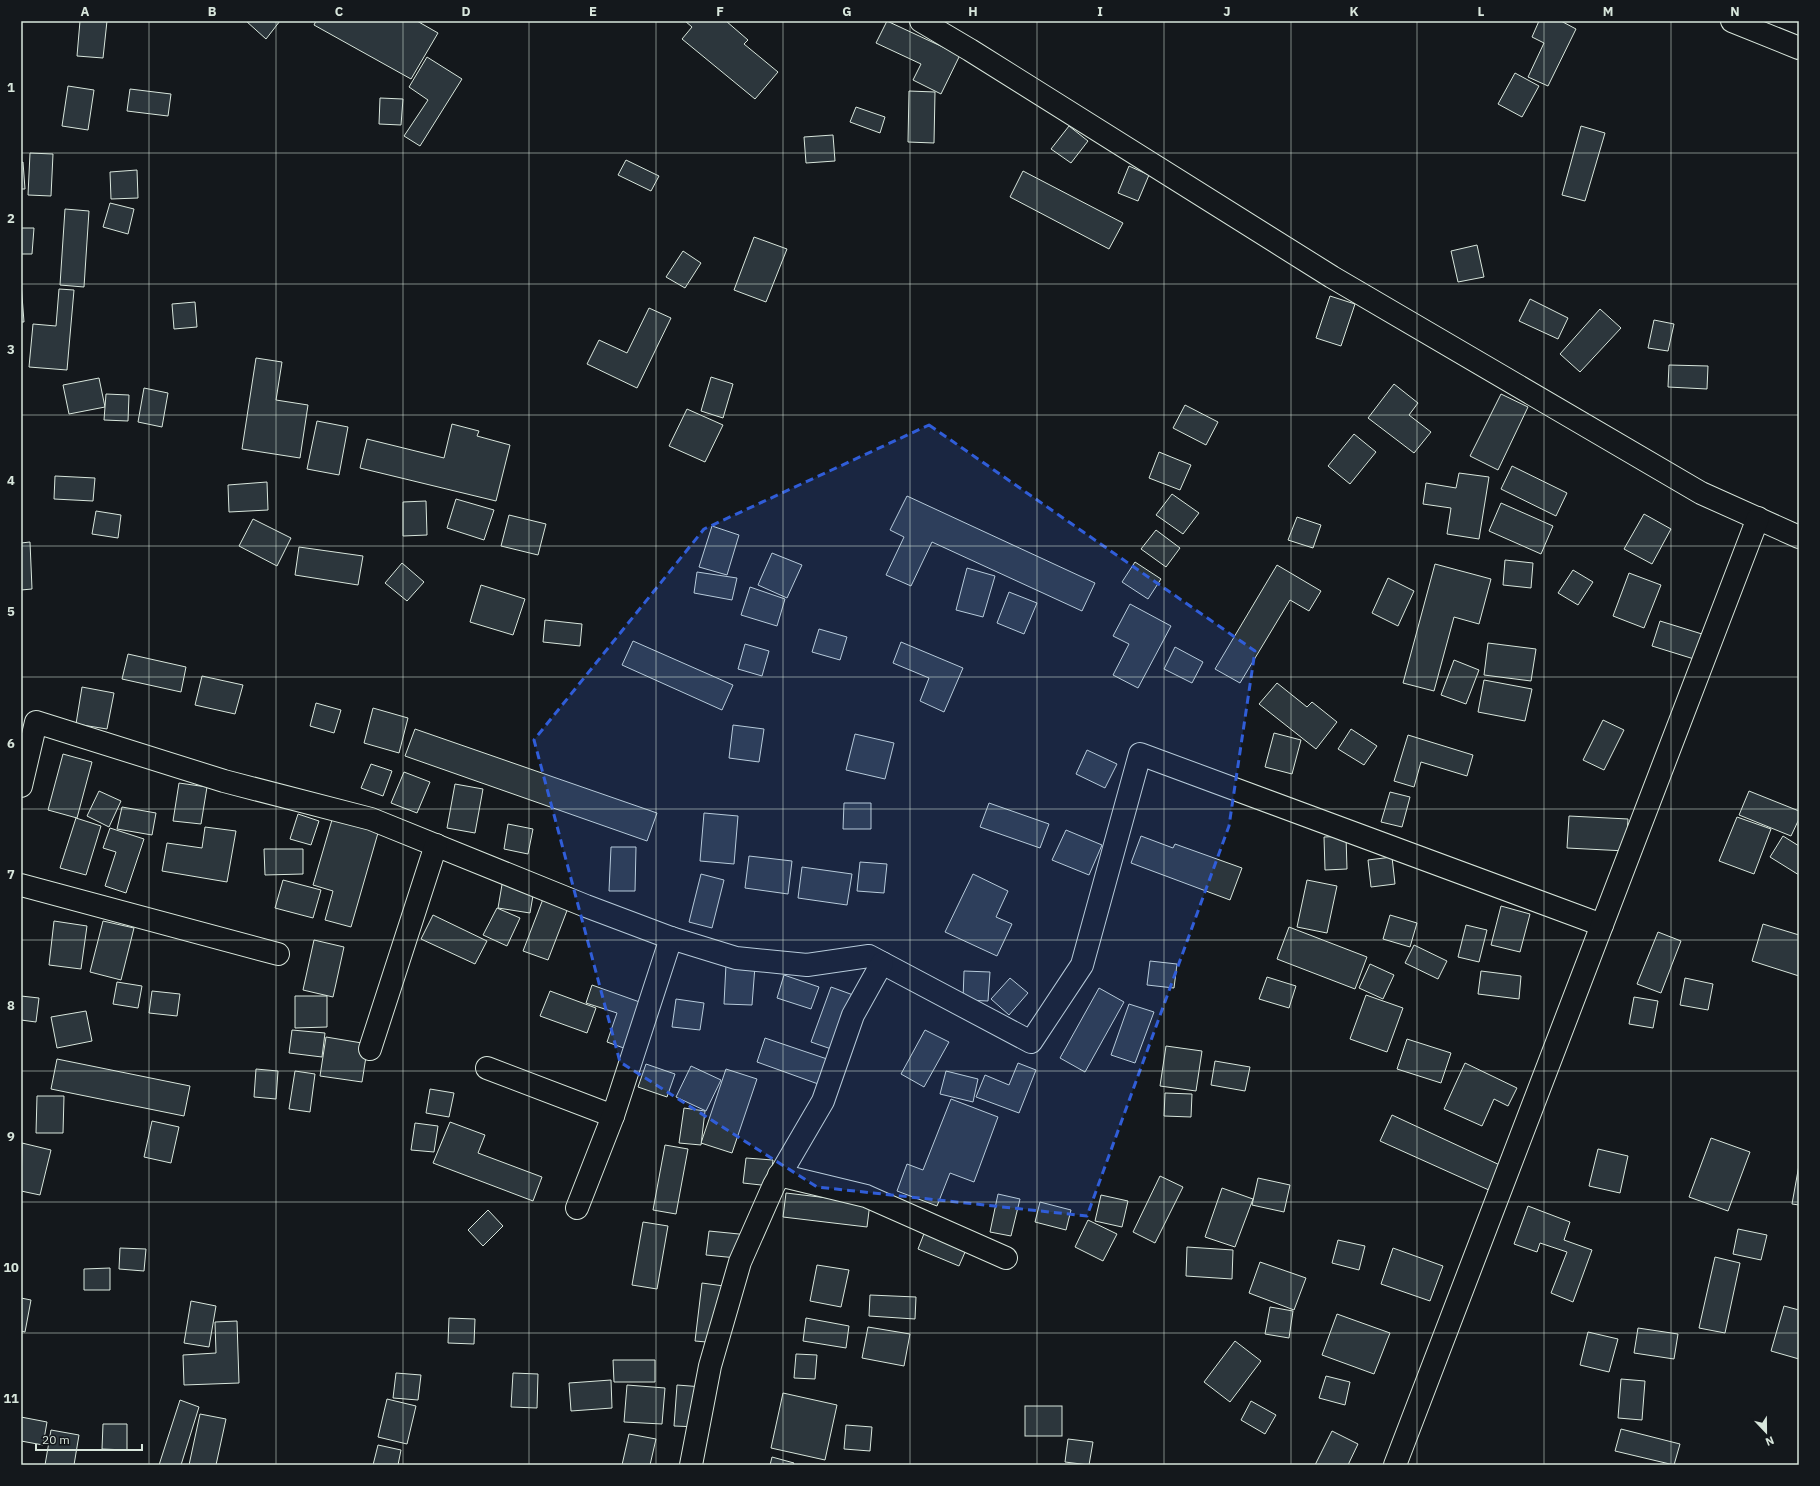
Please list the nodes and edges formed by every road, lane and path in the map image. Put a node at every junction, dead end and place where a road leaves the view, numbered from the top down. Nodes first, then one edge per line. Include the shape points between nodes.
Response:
1 (921, 21) edge
2 (1732, 21) edge
3 (1799, 48) edge
4 (1758, 518) junction
5 (1799, 537) edge
6 (25, 755) edge
7 (21, 786) edge
8 (436, 846) junction
9 (21, 885) edge
10 (1602, 925) junction
11 (671, 938) junction
12 (278, 954) dead end
13 (882, 963) junction
14 (370, 1049) dead end
15 (487, 1068) dead end
16 (612, 1116) junction
17 (779, 1175) junction
18 (577, 1208) dead end
19 (1006, 1258) dead end
20 (691, 1465) edge
21 (1395, 1465) edge

1 - 4 street via 1332,277 1701,493
2 - 3 street
4 - 5 street
4 - 10 street
6 - 7 street
6 - 8 street via 36,722 224,781 371,819
8 - 11 street
8 - 14 street
9 - 12 street
10 - 13 street via 1140,754 1082,965 1031,1042
10 - 21 street
11 - 13 street via 736,958 807,965 869,956
11 - 16 street
13 - 17 street via 853,1015 823,1101
15 - 16 street
16 - 18 street
17 - 19 street via 866,1196
17 - 20 street via 740,1262 710,1366

